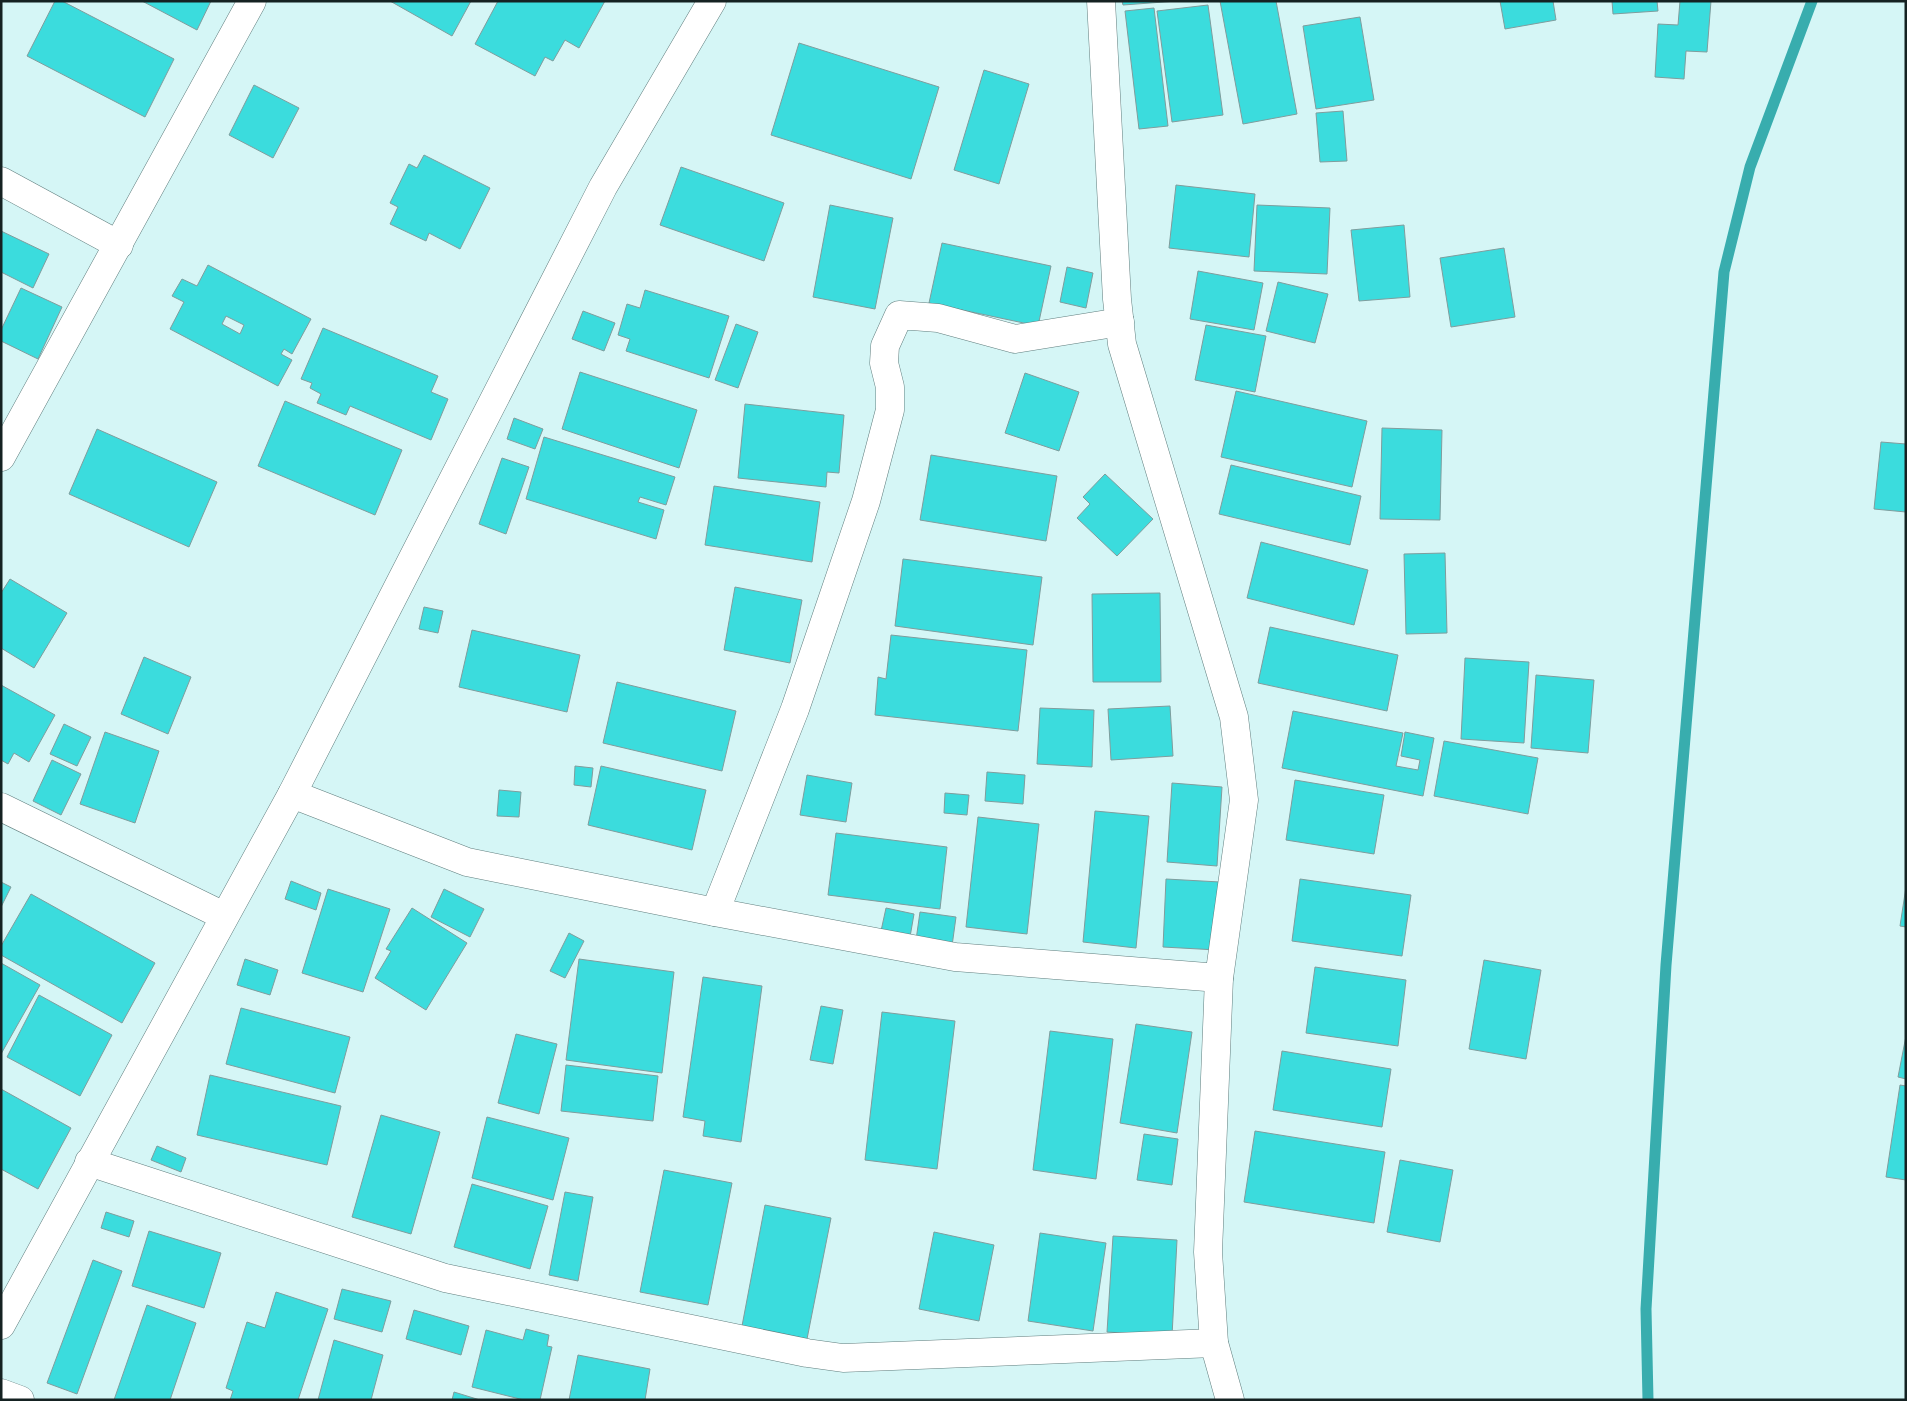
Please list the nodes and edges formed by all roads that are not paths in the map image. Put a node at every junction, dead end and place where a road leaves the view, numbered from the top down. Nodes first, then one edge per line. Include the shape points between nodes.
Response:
1 (252, 1) edge
2 (712, 1) edge
3 (1102, 1) edge
4 (1, 181) edge
5 (119, 245) junction
6 (1120, 322) junction
7 (1, 457) edge
8 (292, 794) junction
9 (1, 807) edge
10 (716, 912) junction
11 (224, 916) junction
12 (1219, 978) junction
13 (89, 1162) junction
14 (1, 1325) edge
15 (1214, 1343) junction
16 (1, 1393) edge
17 (20, 1400) edge
18 (1230, 1400) edge

1 - 5 street
2 - 8 street via 603,187
3 - 6 street
4 - 5 street
5 - 7 street
6 - 10 street via 1015,339 938,318 899,315 885,346 890,410 866,501 795,709
6 - 12 street via 1122,344 1234,718 1244,800
8 - 10 street via 467,862
8 - 11 street
9 - 11 street
10 - 12 street via 955,957
11 - 13 street
12 - 15 street via 1208,1252
13 - 14 street
13 - 15 street via 445,1278 807,1353 843,1358
15 - 18 street
16 - 17 street

